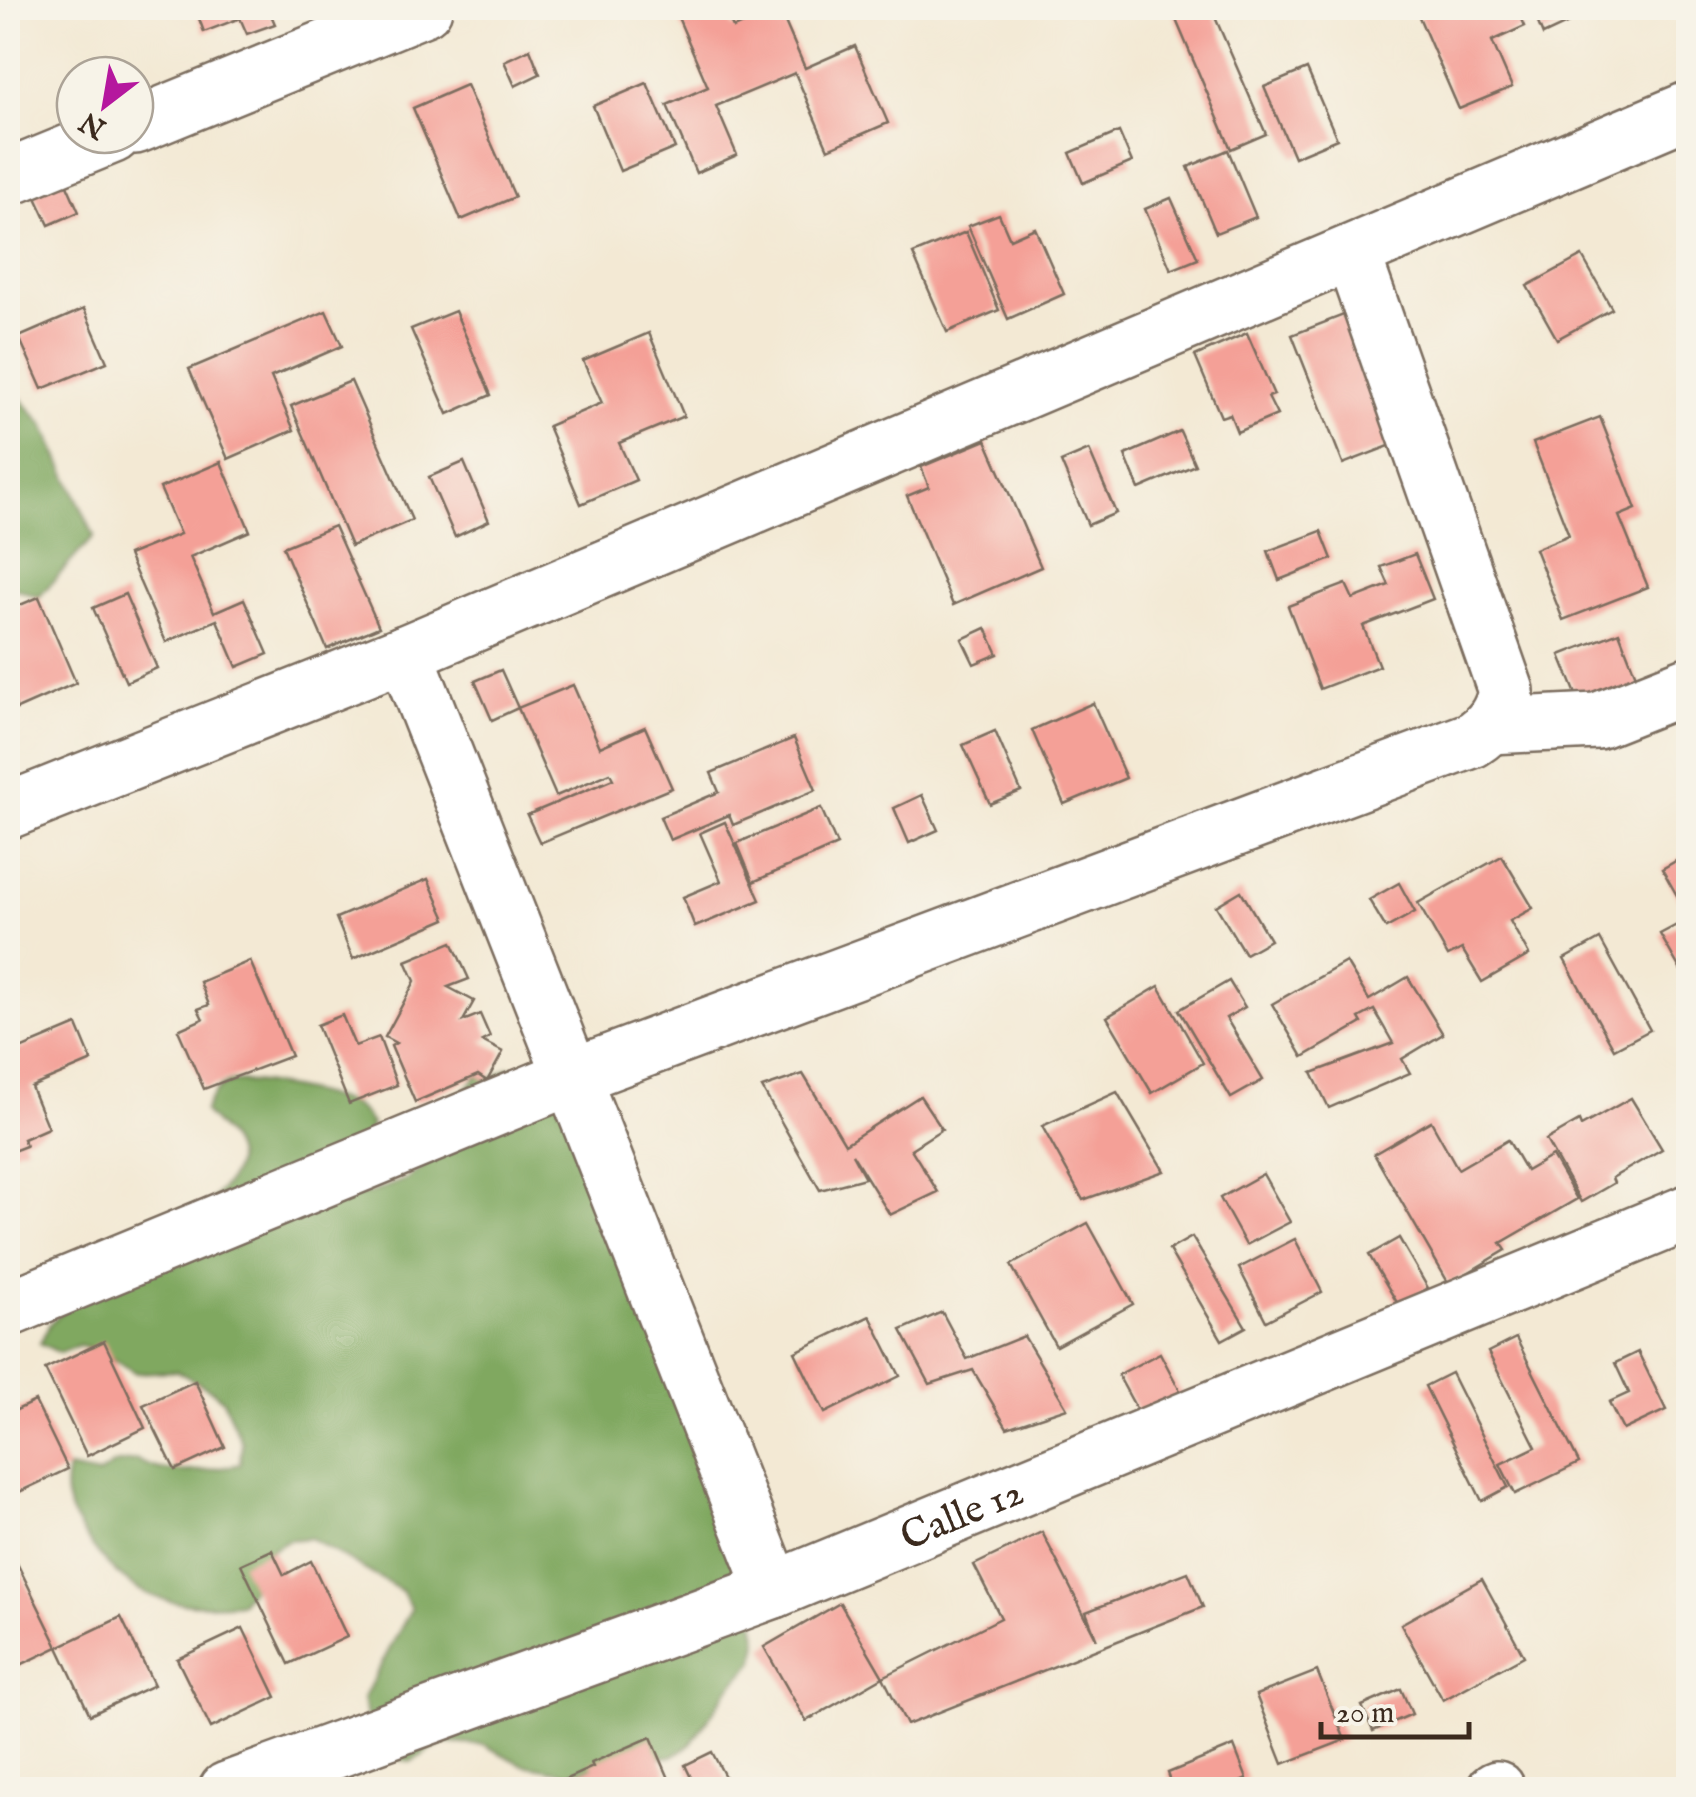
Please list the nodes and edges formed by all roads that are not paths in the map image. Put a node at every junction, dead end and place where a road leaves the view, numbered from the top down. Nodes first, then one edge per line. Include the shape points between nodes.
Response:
1 (424, 8) edge
2 (1688, 110) edge
3 (155, 118) edge
4 (64, 155) edge
5 (8, 178) edge
6 (1352, 253) junction
7 (406, 653) junction
8 (1688, 685) edge
9 (1490, 726) junction
10 (8, 811) edge
11 (573, 1076) junction
12 (1688, 1212) edge
13 (8, 1309) edge
14 (774, 1590) junction
15 (227, 1790) edge

1 - 3 street
2 - 6 street
4 - 5 street
6 - 7 street
6 - 9 street via 1506,691
7 - 10 street
7 - 11 street
8 - 9 street via 1597,720
9 - 11 street via 1472,740
11 - 13 street
11 - 14 street
12 - 14 street, Calle 12
14 - 15 street, Calle 12

